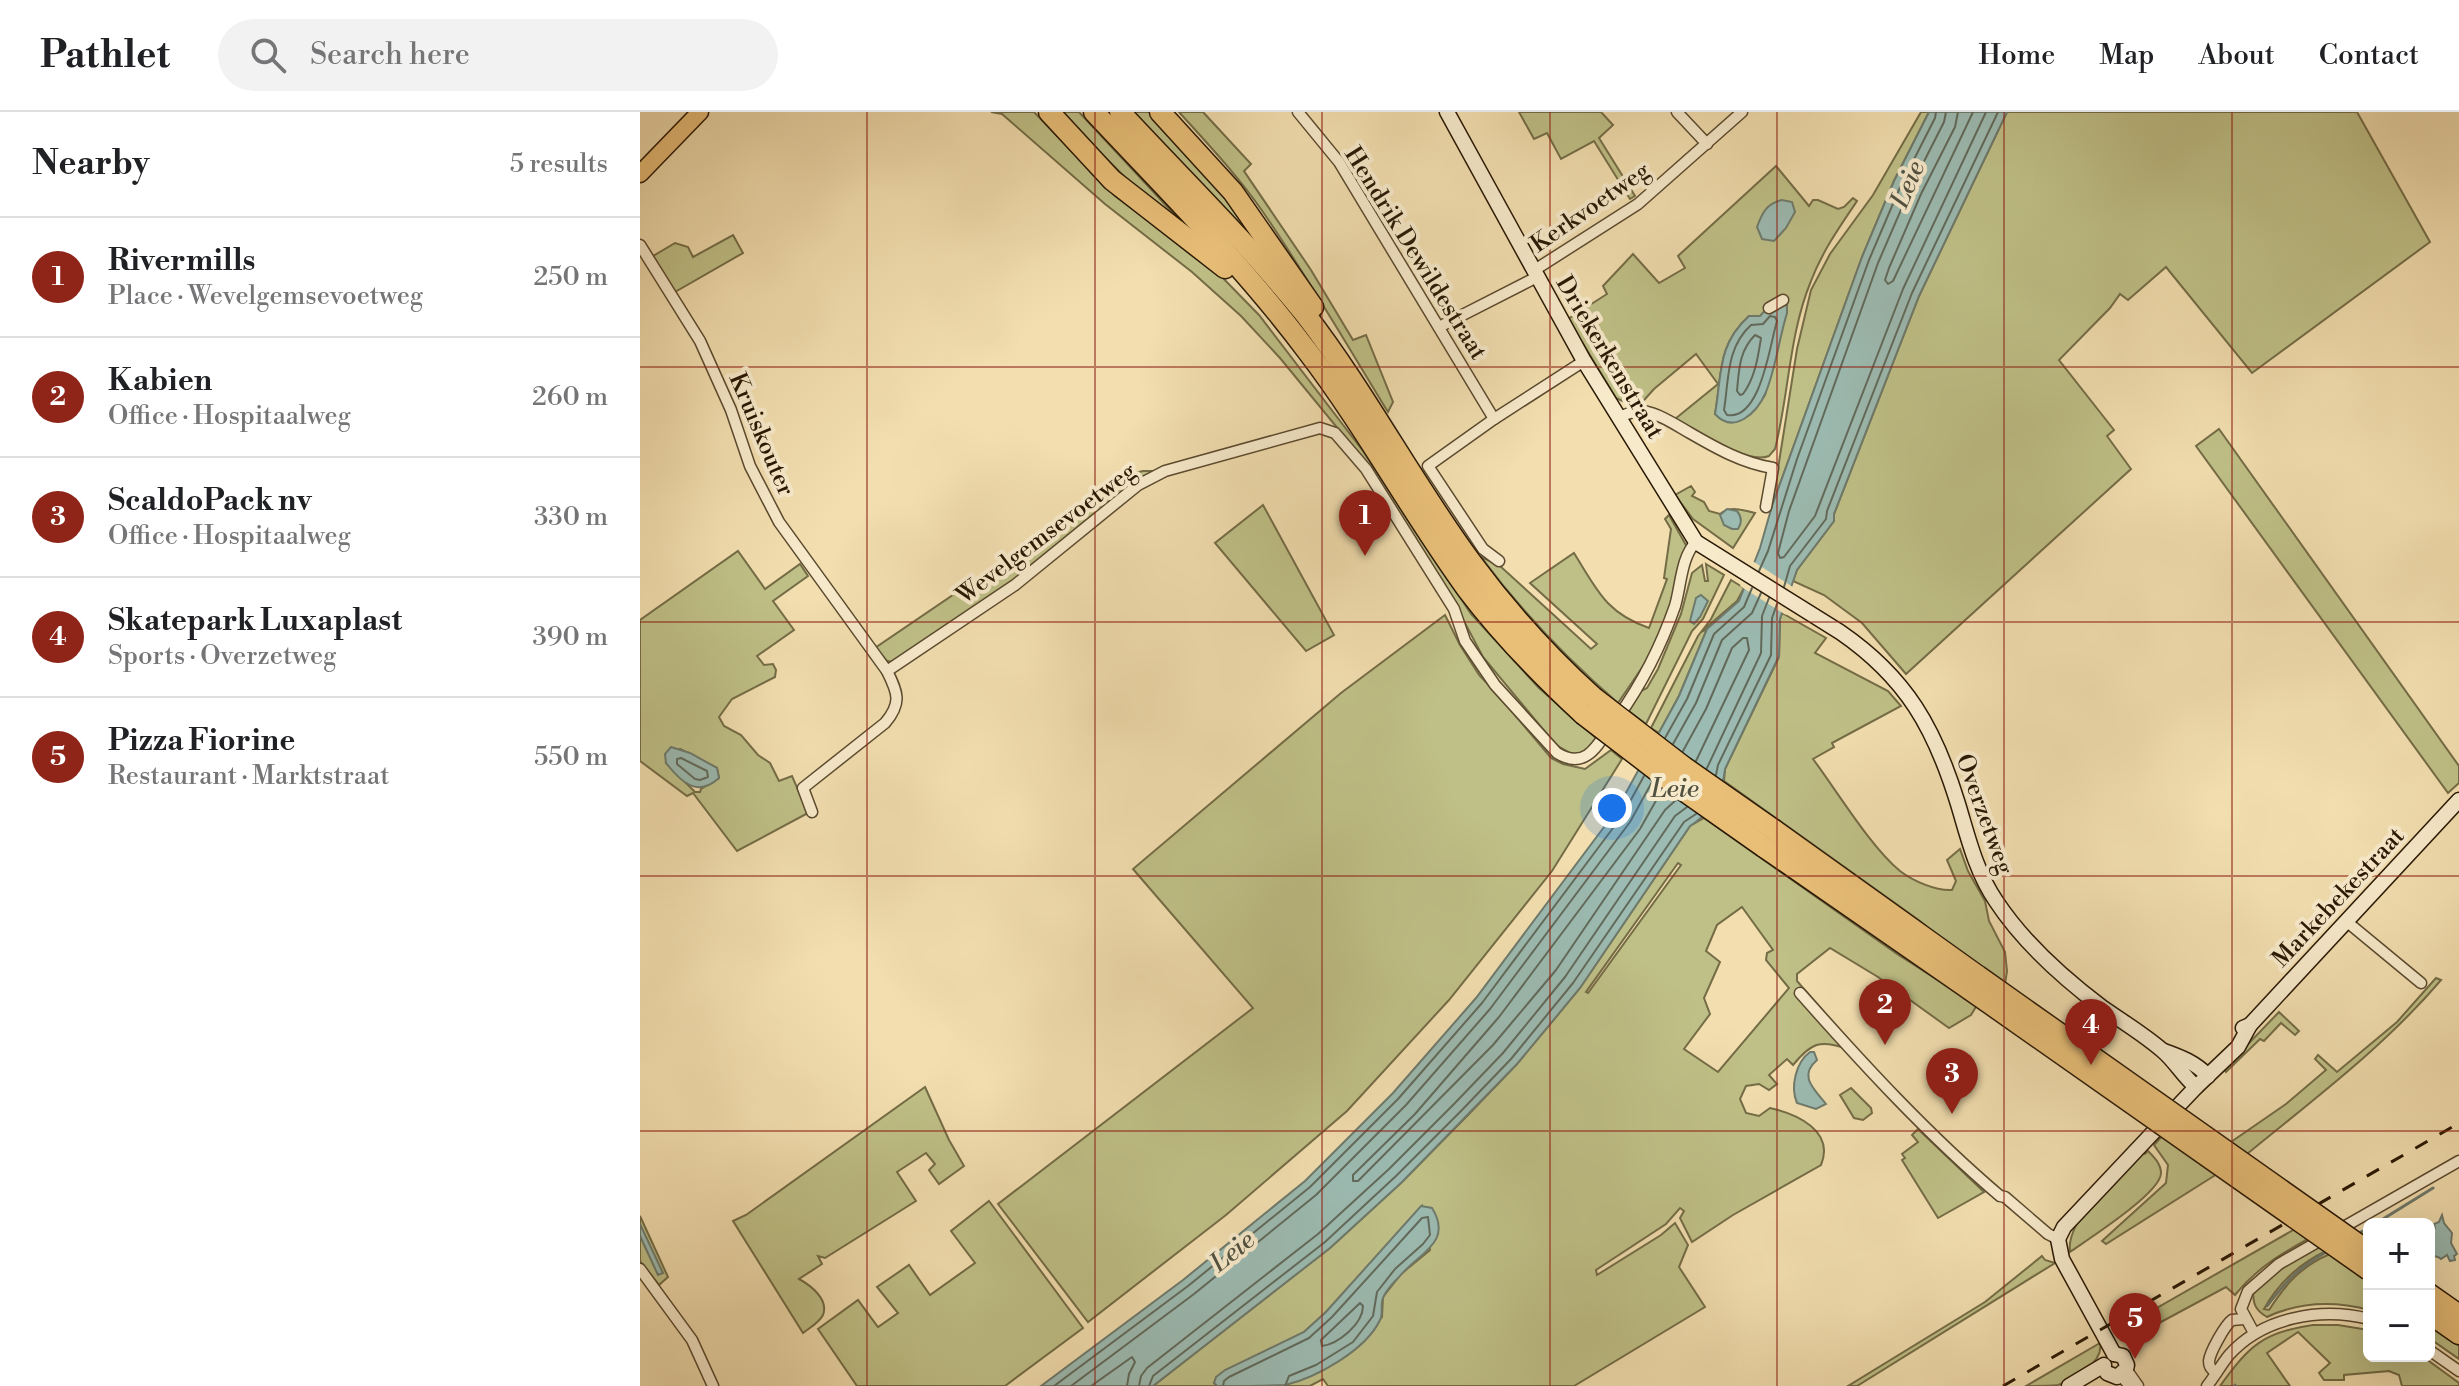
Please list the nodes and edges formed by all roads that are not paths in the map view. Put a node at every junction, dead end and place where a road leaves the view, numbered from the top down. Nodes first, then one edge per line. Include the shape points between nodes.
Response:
1 (700, 112) edge
2 (1049, 112) edge
3 (1094, 112) edge
4 (1120, 112) edge
5 (1160, 112) edge
6 (1298, 112) edge
7 (1447, 112) edge
8 (1677, 112) edge
9 (1742, 112) edge
10 (1707, 144) junction
11 (640, 174) edge
12 (640, 245) edge
13 (1535, 274) junction
14 (1265, 298) junction
15 (1783, 300) dead end
16 (1769, 308) dead end
17 (1439, 327) junction
18 (1321, 337) junction
19 (1584, 361) junction
20 (1619, 417) junction
21 (1494, 419) junction
22 (1766, 507) dead end
23 (1696, 542) junction
24 (1499, 561) dead end
25 (1773, 589) joint
26 (887, 671) junction
27 (1588, 705) junction
28 (2459, 800) edge
29 (812, 812) dead end
30 (2346, 921) junction
31 (1974, 982) junction
32 (2421, 983) dead end
33 (1800, 993) dead end
34 (2203, 1078) junction
35 (2459, 1161) edge
36 (2058, 1239) junction
37 (2363, 1248) edge
38 (2363, 1266) edge
39 (640, 1269) edge
40 (2435, 1298) edge
41 (2459, 1315) edge
42 (2435, 1317) edge
43 (2363, 1318) edge
44 (2244, 1319) junction
45 (2254, 1333) junction
46 (2459, 1334) edge
47 (2435, 1354) edge
48 (2117, 1371) edge
49 (2459, 1371) edge
50 (2216, 1373) junction
51 (713, 1386) edge
52 (2069, 1386) edge
53 (2138, 1386) edge
54 (2207, 1386) edge

1 - 11 main road
2 - 14 highway via 1112,180
3 - 14 highway
4 - 18 highway via 1262,264
5 - 18 highway via 1233,192 1264,235 1322,323
6 - 17 street, Hendrik Dewildestraat via 1339,162
7 - 13 street, Driekerkenstraat
8 - 10 street
9 - 10 street, Kerkvoetweg
10 - 13 street, Kerkvoetweg via 1625,214
12 - 26 street, Kruiskouter via 700,341 750,466 779,522
13 - 17 street, Kerkvoetweg
13 - 19 street, Driekerkenstraat
14 - 27 highway via 1349,409 1469,591 1549,683
15 - 16 street
17 - 21 street, Hendrik Dewildestraat
18 - 27 highway via 1469,560
19 - 20 street, Driekerkenstraat
19 - 21 street
20 - 22 street via 1643,411 1723,452 1773,468
20 - 23 street, Driekerkenstraat
21 - 24 street via 1428,466 1483,549
23 - 25 street, Driekerkenstraat
23 - 26 street, Wevelgemsevoetweg via 1653,660 1598,746 1577,760 1557,753 1495,685 1366,469 1335,433 1320,428 1165,471 1138,485 1015,585
25 - 34 street, Overzetweg via 1863,648 1920,712 1952,785 1981,873 2014,925 2100,1005
26 - 29 street via 896,694 895,711 803,788
27 - 31 highway, bridge via 1684,767 1769,839
28 - 30 street, Markebekestraat
30 - 32 street
30 - 34 street, Markebekestraat via 2250,1025 2238,1047
31 - 37 highway, bridge
31 - 38 highway, bridge
33 - 36 street via 1915,1117 1988,1186
34 - 36 street, Markebekestraat
35 - 44 street via 2279,1264 2248,1291 2241,1303
36 - 48 street via 2062,1259
39 - 51 street via 692,1340
40 - 41 highway
42 - 46 highway
43 - 45 street via 2311,1316
44 - 45 street
44 - 50 street via 2226,1325 2209,1360
45 - 50 street
47 - 49 street
48 - 52 street via 2095,1369
48 - 53 street
50 - 54 street

